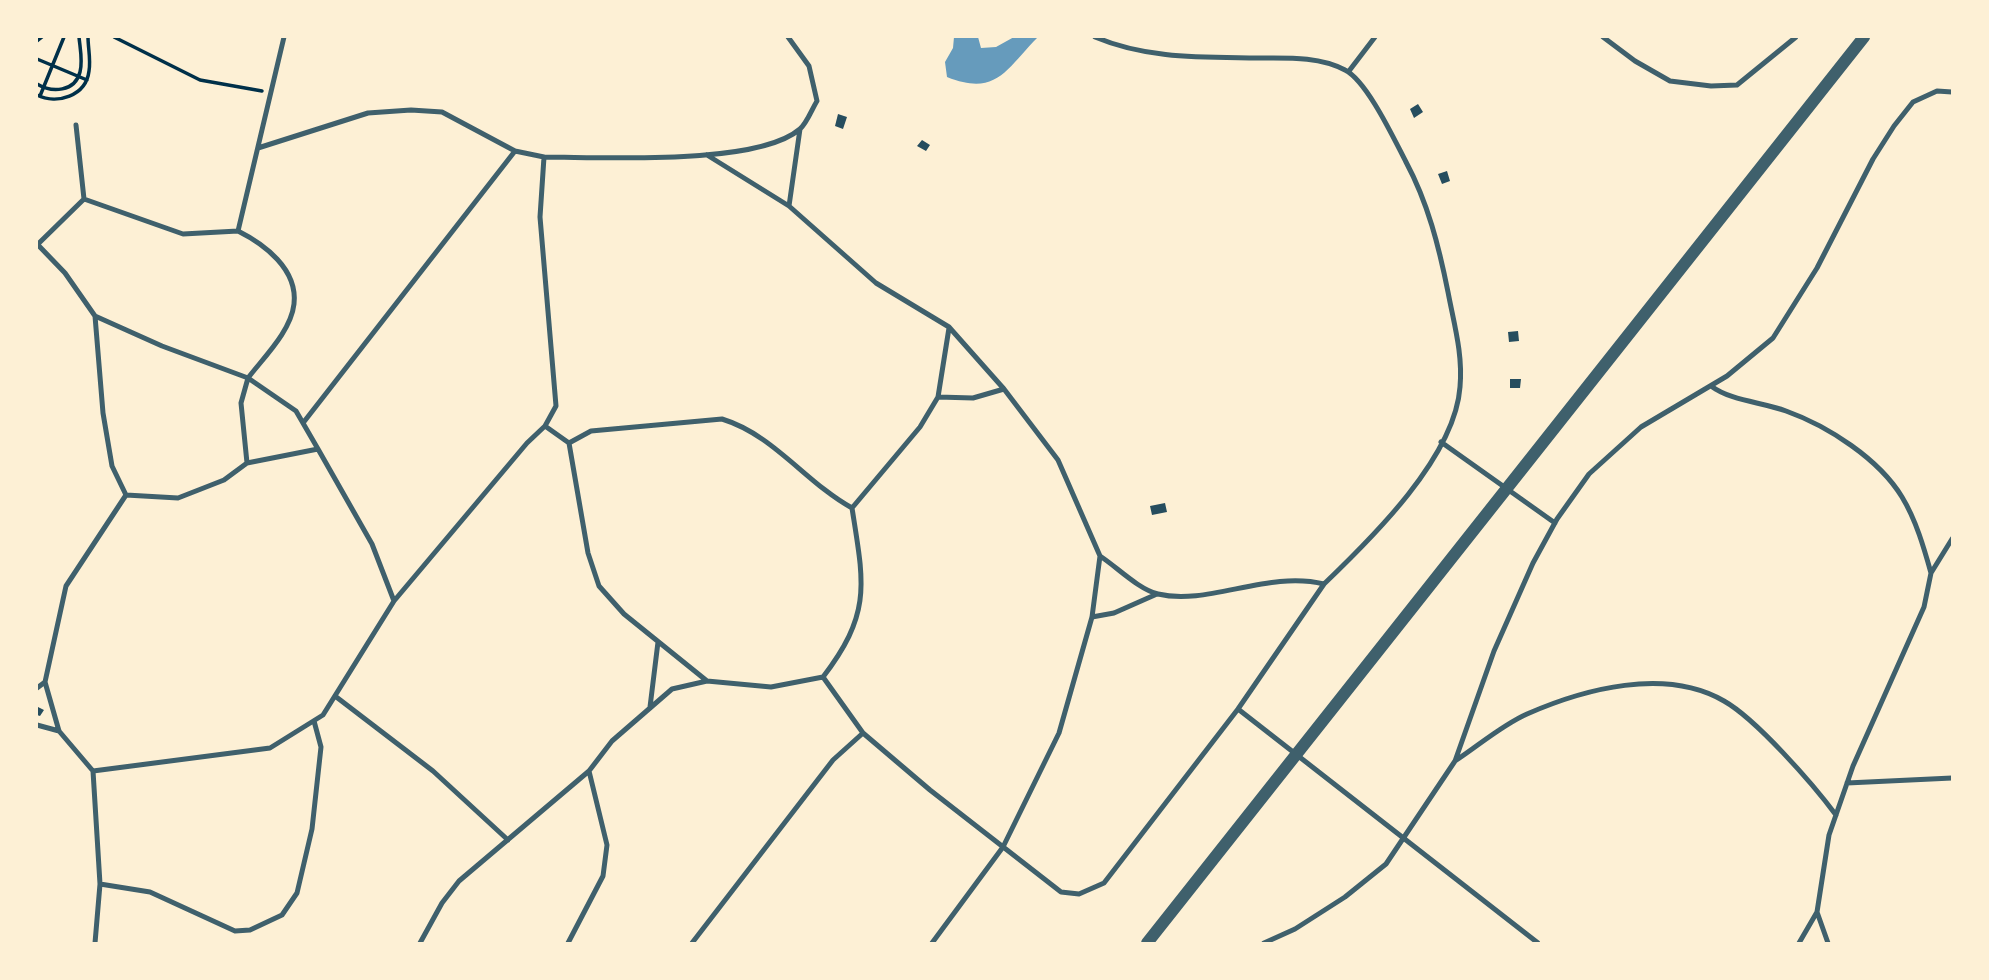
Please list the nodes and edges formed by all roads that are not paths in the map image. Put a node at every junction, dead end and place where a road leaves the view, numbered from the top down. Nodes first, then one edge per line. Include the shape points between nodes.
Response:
1 (284, 37) edge
2 (788, 37) edge
3 (1095, 37) edge
4 (1375, 37) edge
5 (1603, 37) edge
6 (1796, 37) edge
7 (1864, 37) edge
8 (1349, 71) junction
9 (1952, 92) edge
10 (76, 125) dead end
11 (800, 129) junction
12 (258, 148) junction
13 (515, 151) junction
14 (707, 155) junction
15 (544, 158) junction
16 (83, 199) junction
17 (789, 206) junction
18 (238, 231) junction
19 (38, 245) edge
20 (95, 316) junction
21 (949, 327) junction
22 (248, 378) junction
23 (1712, 386) junction
24 (1004, 389) junction
25 (938, 397) junction
26 (303, 423) junction
27 (545, 426) junction
28 (1441, 442) junction
29 (569, 443) junction
30 (318, 449) junction
31 (247, 463) junction
32 (1507, 488) junction
33 (126, 495) junction
34 (852, 508) junction
35 (1555, 523) junction
36 (1952, 539) edge
37 (1100, 556) junction
38 (1931, 573) junction
39 (1324, 584) junction
40 (1157, 594) junction
41 (394, 601) junction
42 (1092, 617) junction
43 (658, 642) junction
44 (823, 677) junction
45 (707, 681) junction
46 (45, 682) junction
47 (37, 688) edge
48 (335, 696) junction
49 (650, 707) junction
50 (1238, 709) junction
51 (314, 721) junction
52 (37, 725) edge
53 (59, 731) junction
54 (863, 733) junction
55 (1455, 761) junction
56 (93, 771) junction
57 (589, 771) junction
58 (1952, 778) edge
59 (1847, 783) junction
60 (1836, 815) junction
61 (1403, 838) junction
62 (508, 839) junction
63 (1003, 847) junction
64 (100, 884) junction
65 (1817, 912) junction
66 (95, 943) edge
67 (420, 943) edge
68 (568, 943) edge
69 (692, 943) edge
70 (932, 943) edge
71 (1147, 943) edge
72 (1264, 943) edge
73 (1538, 943) edge
74 (1799, 943) edge
75 (1828, 943) edge

1 - 12 lane
2 - 11 lane via 809,66 817,101
3 - 8 lane via 1124,50 1164,56 1295,58
4 - 8 lane
5 - 6 lane via 1670,81 1710,86 1737,85
7 - 32 street
8 - 28 lane via 1374,103 1411,171 1438,238 1461,356 1460,390
9 - 23 lane via 1937,91 1913,102 1873,159 1817,268 1773,338
10 - 16 lane
11 - 14 lane via 762,146
11 - 17 lane
12 - 13 lane via 368,113 411,110 442,112
12 - 18 lane
13 - 15 lane
13 - 26 lane
14 - 15 lane
14 - 17 lane
15 - 27 lane via 540,217 556,406
16 - 18 lane via 183,234
16 - 19 lane
17 - 21 lane via 876,283
18 - 22 lane via 277,257 289,278 294,304 280,338
19 - 20 lane via 65,273
20 - 22 lane
20 - 33 lane via 112,466
21 - 24 lane
21 - 25 lane
22 - 26 lane via 296,411
22 - 31 lane via 241,402
23 - 35 lane via 1641,427 1589,474
23 - 38 lane via 1726,397 1790,412 1846,440 1901,496
24 - 25 lane via 973,398
24 - 37 lane via 1058,460
25 - 34 lane via 920,427
26 - 30 lane
27 - 29 lane
27 - 41 lane
28 - 32 lane
28 - 39 lane via 1375,535
29 - 34 lane via 591,431 722,419 757,435
29 - 43 lane via 588,553 599,586
30 - 31 lane
30 - 41 lane via 372,544
31 - 33 lane via 224,480 178,498
32 - 35 lane
32 - 71 street
33 - 46 lane via 66,586
34 - 44 lane via 863,579 858,617 844,650
35 - 55 lane via 1494,650
36 - 38 lane
37 - 40 lane
37 - 42 lane
38 - 59 lane via 1924,607
39 - 40 lane via 1300,578 1184,596
39 - 50 lane
40 - 42 lane via 1114,613
41 - 48 lane
42 - 63 lane via 1059,733
43 - 45 lane
43 - 49 lane
44 - 45 lane via 771,688
44 - 54 lane
45 - 49 lane via 672,689
46 - 47 lane
46 - 53 lane
48 - 51 lane
48 - 62 lane via 433,771
49 - 57 lane via 612,741
50 - 61 lane
50 - 63 lane via 1104,883 1079,894 1061,892
51 - 56 lane via 270,748
51 - 64 lane via 321,747 312,829 297,893 282,915 250,930 235,930 150,892
52 - 53 lane
53 - 56 lane
54 - 63 lane
54 - 69 lane via 833,760
55 - 60 lane via 1524,715 1583,693 1633,685 1679,685 1734,709 1813,785
55 - 61 lane
56 - 64 lane
57 - 62 lane
57 - 68 lane via 607,845 603,876
58 - 59 lane
59 - 60 lane
60 - 65 lane
61 - 72 lane via 1386,864 1345,897
61 - 73 lane
62 - 67 lane via 459,881
63 - 70 lane
64 - 66 lane
65 - 74 lane
65 - 75 lane

